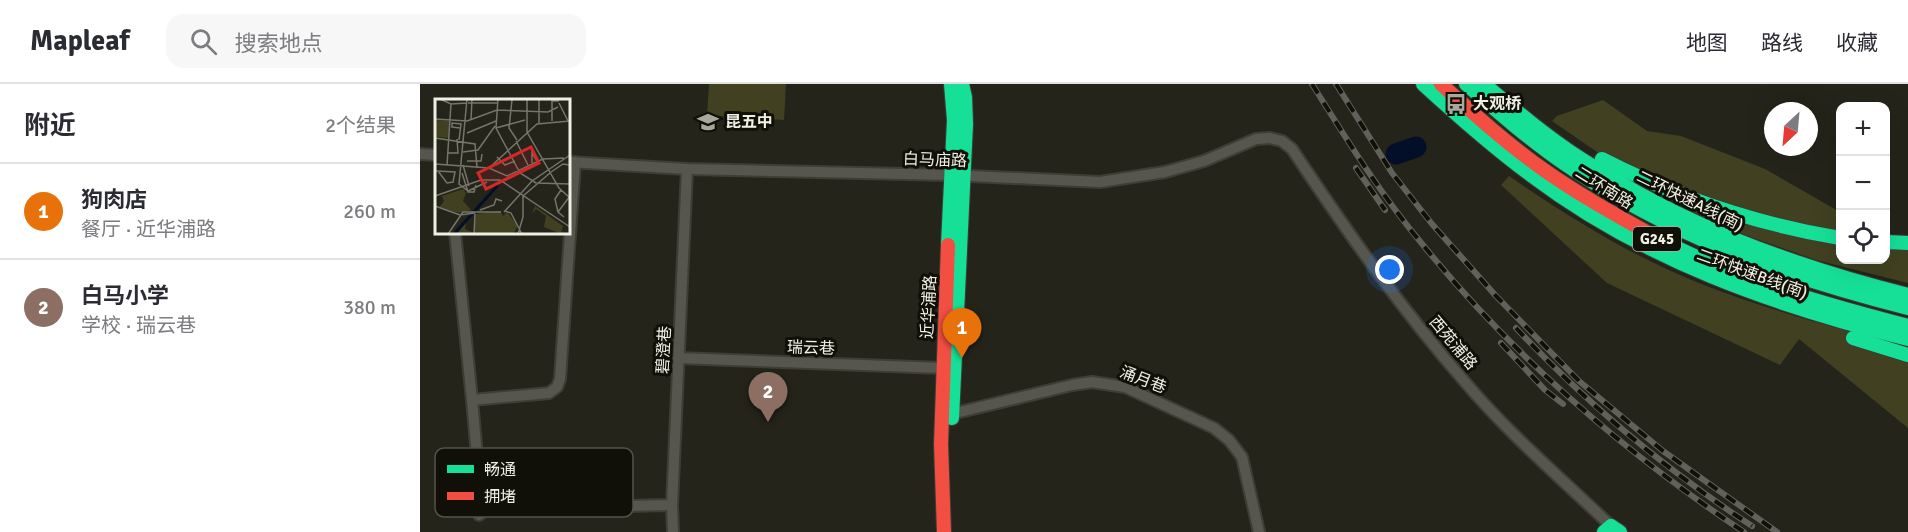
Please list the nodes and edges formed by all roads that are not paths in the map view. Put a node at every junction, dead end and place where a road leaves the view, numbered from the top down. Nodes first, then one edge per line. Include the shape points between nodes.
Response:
1 (951, 84) edge
2 (962, 84) edge
3 (1423, 84) edge
4 (1441, 84) edge
5 (1466, 84) edge
6 (1484, 84) edge
7 (1489, 84) edge
8 (1292, 149) joint
9 (420, 154) edge
10 (435, 155) edge
11 (572, 162) edge
12 (687, 169) junction
13 (957, 176) junction
14 (570, 198) edge
15 (455, 234) edge
16 (568, 234) edge
17 (1836, 236) edge
18 (1890, 242) edge
19 (1908, 243) edge
20 (1682, 266) junction
21 (1908, 296) edge
22 (1908, 308) edge
23 (1908, 326) edge
24 (1908, 339) edge
25 (1908, 356) edge
26 (678, 358) junction
27 (942, 368) junction
28 (472, 400) junction
29 (947, 415) junction
30 (477, 448) edge
31 (672, 505) junction
32 (633, 506) edge
33 (1611, 530) edge
34 (673, 532) edge
35 (944, 532) edge
36 (954, 532) edge
37 (1259, 532) edge

1 - 13 main road, 近华浦路
2 - 13 main road, 近华浦路 via 966,124
3 - 20 main road, 二环快速B线(南) via 1489,143 1552,191
4 - 23 main road, 二环南路 / G245 via 1537,165 1659,240 1766,285
5 - 22 main road, 二环南路 / G245 via 1562,161 1676,230 1781,273
6 - 21 main road, 二环快速A线(南) via 1576,156 1673,214 1785,261
7 - 17 main road via 1581,147 1671,193 1763,223
8 - 13 street, 白马庙路 via 1282,141 1256,139 1204,161 1100,182
8 - 33 street, 西苑浦路 via 1392,295 1466,384
9 - 10 street
11 - 12 street, 白马庙路
11 - 14 street
12 - 13 street, 白马庙路
12 - 26 street, 碧澄巷
13 - 27 main road, 近华浦路
13 - 29 main road, 近华浦路
15 - 28 street
16 - 28 street via 557,387 549,393
18 - 19 main road
20 - 24 main road, 二环快速B线(南) via 1782,304
20 - 25 main road via 1780,313
26 - 27 street, 瑞云巷
26 - 31 street, 碧澄巷
27 - 29 main road, 近华浦路
28 - 30 street
29 - 35 main road, 近华浦路 via 941,485
29 - 36 main road, 近华浦路
29 - 37 street, 涌月巷 via 1072,385 1092,382 1125,387 1214,428 1228,440 1242,457
31 - 32 street
31 - 34 street, 碧澄巷

